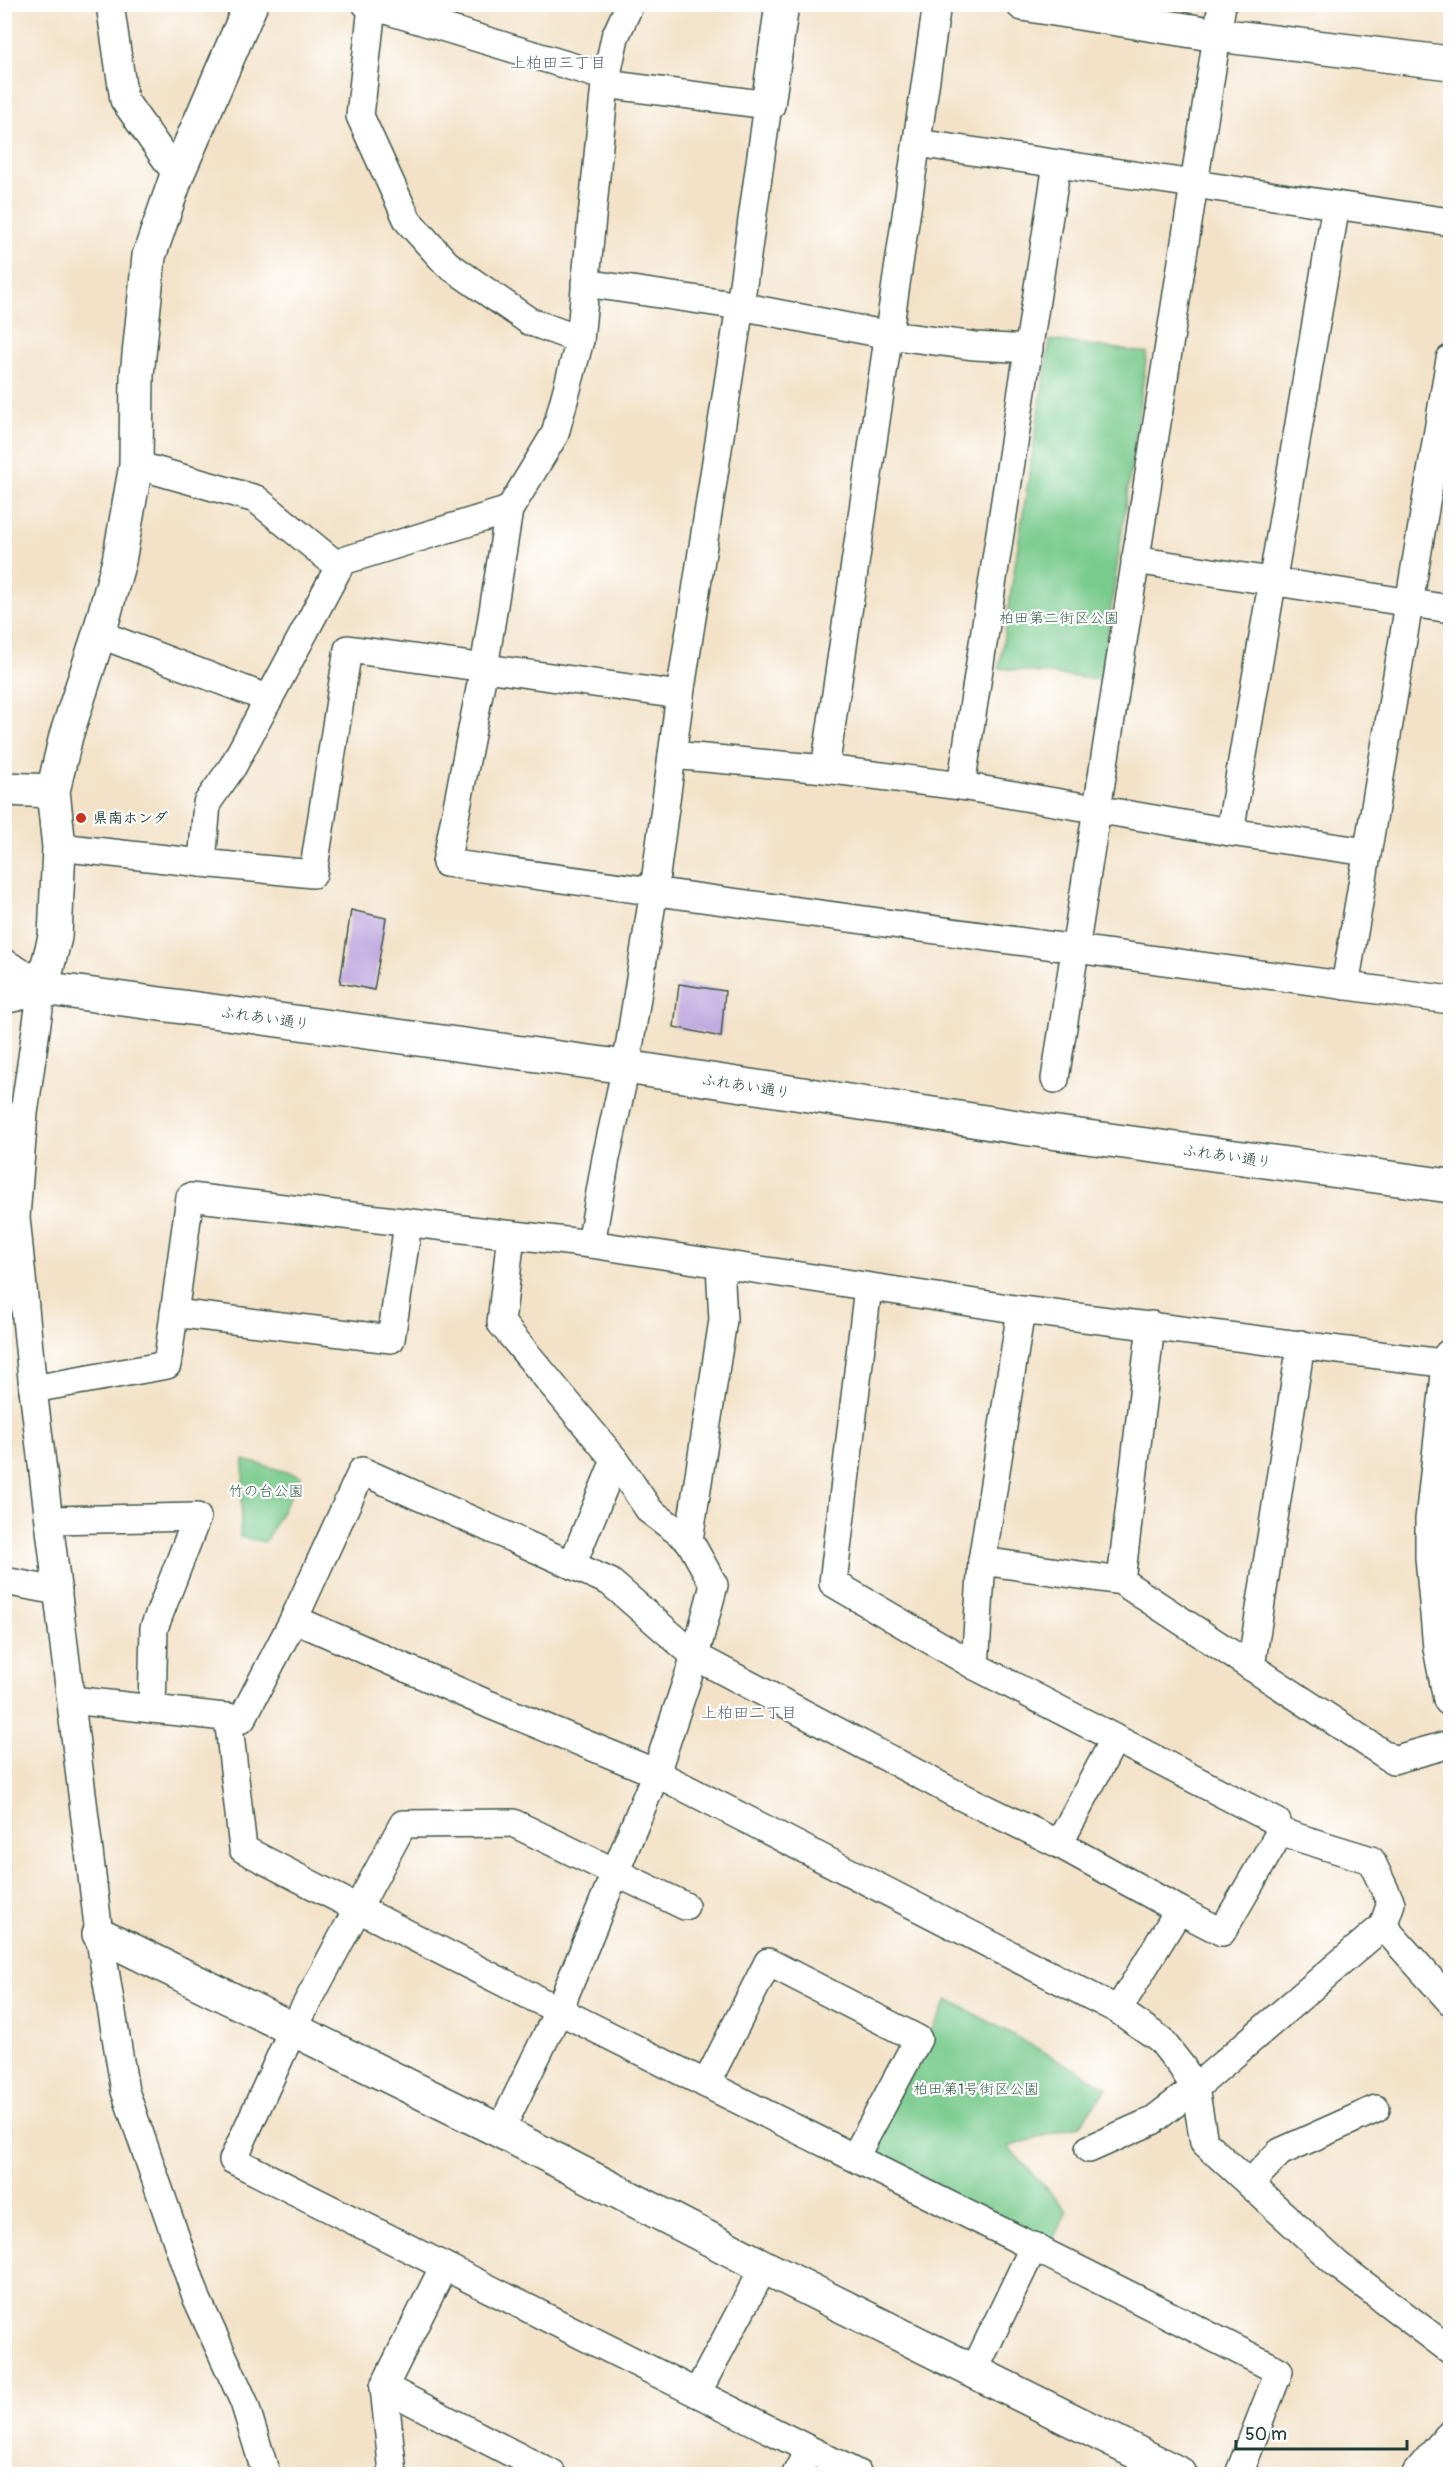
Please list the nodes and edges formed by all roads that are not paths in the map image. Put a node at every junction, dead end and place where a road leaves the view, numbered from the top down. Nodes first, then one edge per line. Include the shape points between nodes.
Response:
1 (110, 4) edge
2 (251, 4) edge
3 (630, 4) edge
4 (782, 4) edge
5 (937, 4) edge
6 (1023, 4) edge
7 (369, 5) edge
8 (1220, 20) edge
9 (1450, 63) edge
10 (605, 81) junction
11 (768, 105) junction
12 (917, 143) junction
13 (1057, 164) junction
14 (177, 175) junction
15 (1195, 184) junction
16 (1336, 205) junction
17 (1450, 222) edge
18 (585, 283) junction
19 (740, 306) junction
20 (889, 335) junction
21 (580, 340) junction
22 (1029, 350) junction
23 (1450, 359) edge
24 (136, 465) junction
25 (509, 510) junction
26 (1136, 560) junction
27 (339, 567) junction
28 (1272, 581) junction
29 (1409, 602) junction
30 (1450, 609) edge
31 (99, 634) junction
32 (484, 668) junction
33 (680, 695) junction
34 (269, 699) junction
35 (672, 755) junction
36 (825, 770) junction
37 (961, 786) junction
38 (4, 789) edge
39 (53, 791) junction
40 (1097, 808) junction
41 (1230, 832) junction
42 (59, 847) junction
43 (1367, 852) junction
44 (202, 863) junction
45 (654, 890) junction
46 (1075, 948) junction
47 (4, 966) edge
48 (1345, 986) junction
49 (42, 988) junction
50 (4, 997) edge
51 (1450, 1000) edge
52 (626, 1067) junction
53 (1055, 1079) dead end
54 (1450, 1186) edge
55 (408, 1224) junction
56 (511, 1235) junction
57 (591, 1244) junction
58 (720, 1265) junction
59 (868, 1287) junction
60 (1021, 1310) junction
61 (174, 1313) junction
62 (1151, 1325) junction
63 (1301, 1344) junction
64 (1450, 1361) edge
65 (33, 1389) junction
66 (615, 1460) junction
67 (50, 1520) junction
68 (689, 1540) junction
69 (982, 1561) junction
70 (572, 1565) junction
71 (4, 1581) edge
72 (1121, 1581) junction
73 (58, 1591) junction
74 (294, 1619) junction
75 (695, 1656) junction
76 (975, 1666) junction
77 (1251, 1667) junction
78 (1450, 1699) edge
79 (72, 1700) junction
80 (152, 1709) junction
81 (228, 1717) junction
82 (1114, 1740) junction
83 (1450, 1744) edge
84 (656, 1773) junction
85 (1280, 1832) junction
86 (1059, 1844) junction
87 (616, 1872) junction
88 (685, 1906) dead end
89 (358, 1909) junction
90 (1179, 1910) junction
91 (1383, 1926) junction
92 (99, 1934) junction
93 (1450, 2001) edge
94 (1118, 2010) junction
95 (558, 2012) junction
96 (292, 2031) junction
97 (706, 2085) junction
98 (1195, 2088) junction
99 (1376, 2109) dead end
100 (500, 2131) junction
101 (1089, 2149) dead end
102 (855, 2157) junction
103 (1250, 2183) junction
104 (1034, 2246) junction
105 (444, 2266) junction
106 (764, 2266) junction
107 (1450, 2350) edge
108 (974, 2371) junction
109 (384, 2387) junction
110 (697, 2394) junction
111 (1450, 2438) edge
112 (809, 2450) junction
113 (266, 2475) edge
114 (393, 2475) edge
115 (552, 2475) edge
116 (796, 2475) edge
117 (858, 2475) edge
118 (1180, 2475) edge
119 (1239, 2475) edge
120 (1419, 2475) edge

1 - 14 street via 124,100
2 - 14 street
3 - 10 street via 615,37
4 - 11 street
5 - 12 street
6 - 8 street
7 - 10 street
7 - 21 street via 360,116 408,221 447,264 529,321
8 - 9 street
8 - 15 street
10 - 11 street
10 - 18 street
11 - 19 street
12 - 13 street
12 - 20 street
13 - 15 street
13 - 22 street
14 - 24 street via 149,256 137,375
15 - 16 street
15 - 26 street
16 - 17 street
16 - 28 street
18 - 19 street
18 - 21 street
19 - 20 street
19 - 33 street
20 - 22 street
20 - 36 street
21 - 25 street via 555,434
22 - 37 street
23 - 29 street
24 - 27 street via 256,500
24 - 31 street via 119,561
25 - 27 street via 346,560
25 - 32 street
26 - 28 street
26 - 40 street
27 - 34 street
28 - 29 street
28 - 41 street
29 - 30 street
29 - 43 street
31 - 34 street
31 - 39 street
32 - 33 street
32 - 44 street via 348,649 314,874
32 - 45 street via 446,863
33 - 35 street
34 - 44 street via 233,766 207,803
35 - 36 street
35 - 45 street
36 - 37 street
37 - 40 street
38 - 39 street
39 - 42 street
40 - 41 street
40 - 46 street
41 - 43 street
42 - 44 street
42 - 49 street via 55,938
43 - 48 street
45 - 46 street
45 - 52 street
46 - 48 street
46 - 53 street
47 - 49 street, ふれあい通り
48 - 51 street
49 - 50 street, ふれあい通り
49 - 52 street, ふれあい通り
49 - 65 street via 24,1113 16,1217
52 - 54 street, ふれあい通り via 1050,1132
52 - 57 street
55 - 56 street
55 - 61 street via 391,1339
55 - 61 street via 190,1197
56 - 57 street
56 - 66 street via 501,1323
57 - 58 street
58 - 59 street
58 - 68 street via 723,1320
59 - 60 street
59 - 76 street via 833,1583
60 - 62 street
60 - 69 street
61 - 65 street via 167,1365
62 - 63 street
62 - 72 street
63 - 64 street
63 - 77 street
64 - 78 street via 1432,1520 1440,1648
65 - 67 street
66 - 68 street via 650,1511
66 - 70 street
67 - 73 street
67 - 80 street via 198,1518 154,1628
68 - 75 street via 714,1585
69 - 72 street
69 - 76 street
70 - 74 street via 362,1471
70 - 75 street via 609,1582
71 - 73 street
72 - 77 street
73 - 79 street
74 - 81 street via 242,1719
74 - 84 street
75 - 84 street
75 - 86 street
76 - 82 street
77 - 83 street via 1393,1760
79 - 80 street
79 - 92 street
80 - 81 street
81 - 89 street via 243,1849
82 - 85 street via 1277,1822
82 - 86 street
84 - 87 street
84 - 94 street
85 - 90 street via 1222,1932
85 - 91 street via 1371,1860 1391,1903
86 - 90 street
87 - 88 street
87 - 89 street via 513,1823 403,1824
87 - 95 street
89 - 95 street
89 - 96 street
90 - 94 street
91 - 93 street
91 - 98 street
92 - 96 street
92 - 113 street via 125,2091 197,2299 244,2402
94 - 98 street via 1160,2039
95 - 97 street
95 - 100 street
96 - 100 street
96 - 105 street via 233,2160
97 - 102 street
97 - 102 street via 768,1962 918,2039
98 - 101 street via 1152,2121
98 - 103 street via 1204,2142
99 - 103 street via 1281,2152
100 - 106 street
102 - 104 street
103 - 107 street via 1338,2265
104 - 108 street
104 - 119 street via 1280,2371
105 - 109 street
105 - 110 street
106 - 108 street
106 - 110 street
108 - 118 street
109 - 114 street
109 - 115 street
110 - 112 street
111 - 120 street
112 - 116 street
112 - 117 street

